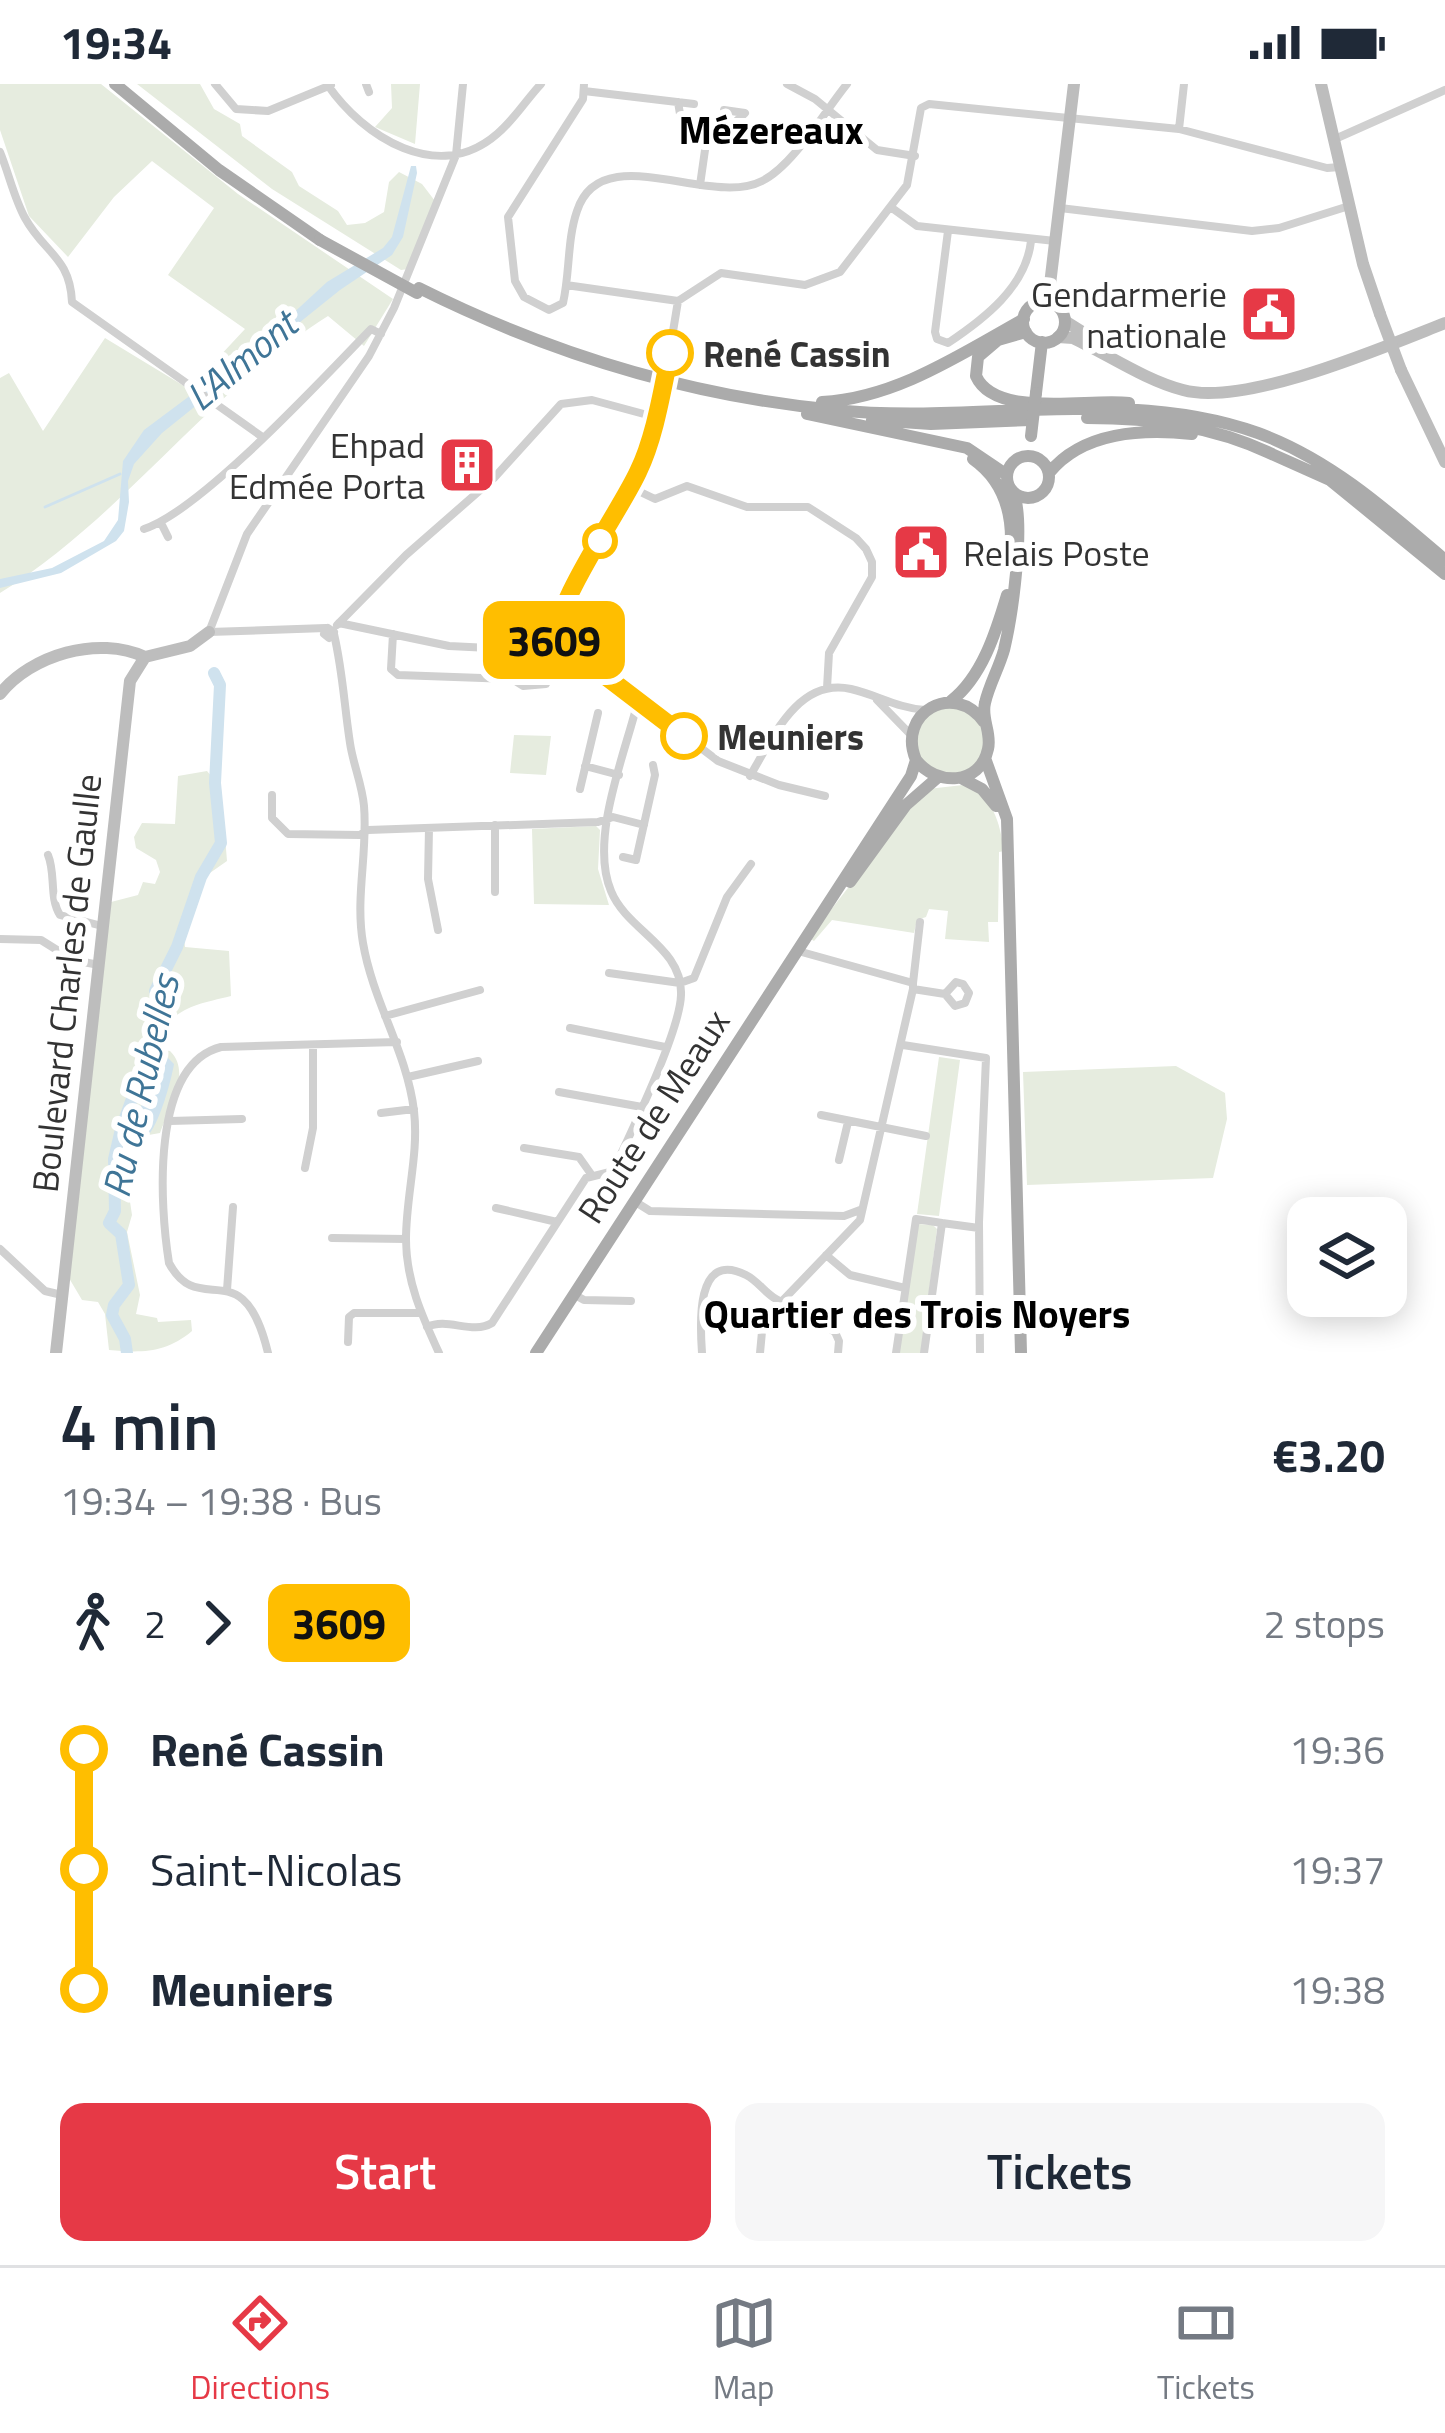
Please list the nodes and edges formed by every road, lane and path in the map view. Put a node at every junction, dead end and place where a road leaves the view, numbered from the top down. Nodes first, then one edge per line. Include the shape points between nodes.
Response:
1 (119, 84) edge
2 (214, 84) edge
3 (464, 84) edge
4 (541, 84) edge
5 (787, 84) edge
6 (848, 84) edge
7 (1074, 84) edge
8 (1184, 84) edge
9 (1321, 84) edge
10 (330, 85) edge
11 (584, 87) edge
12 (1445, 90) edge
13 (678, 102) junction
14 (694, 104) dead end
15 (827, 109) junction
16 (724, 110) dead end
17 (1069, 120) junction
18 (708, 129) junction
19 (1179, 129) junction
20 (1334, 140) junction
21 (0, 152) edge
22 (456, 155) junction
23 (914, 155) junction
24 (1340, 167) junction
25 (700, 185) junction
26 (1349, 206) junction
27 (1059, 207) junction
28 (892, 208) junction
29 (948, 231) junction
30 (1031, 241) junction
31 (1055, 242) junction
32 (566, 285) junction
33 (418, 291) junction
34 (677, 301) junction
35 (1048, 302) junction
36 (1445, 319) edge
37 (1065, 322) junction
38 (1025, 325) junction
39 (381, 334) junction
40 (1058, 338) junction
41 (1042, 343) junction
42 (769, 402) junction
43 (1174, 412) junction
44 (807, 414) junction
45 (655, 417) junction
46 (262, 436) junction
47 (1031, 436) junction
48 (946, 444) junction
49 (1272, 454) junction
50 (1018, 459) junction
51 (1445, 462) edge
52 (1046, 467) junction
53 (1007, 475) junction
54 (630, 487) junction
55 (1013, 492) junction
56 (1038, 496) junction
57 (161, 523) junction
58 (1020, 524) junction
59 (144, 529) dead end
60 (168, 537) dead end
61 (1445, 560) edge
62 (1014, 564) junction
63 (1445, 574) edge
64 (209, 632) junction
65 (331, 632) junction
66 (394, 634) junction
67 (554, 651) junction
68 (145, 658) junction
69 (827, 688) junction
70 (0, 694) edge
71 (876, 699) junction
72 (638, 701) junction
73 (951, 701) junction
74 (925, 710) junction
75 (598, 713) dead end
76 (984, 722) junction
77 (910, 735) junction
78 (985, 758) junction
79 (916, 760) junction
80 (653, 765) dead end
81 (585, 766) junction
82 (619, 775) junction
83 (750, 776) junction
84 (937, 778) junction
85 (961, 778) junction
86 (580, 789) dead end
87 (272, 795) dead end
88 (825, 796) dead end
89 (608, 820) junction
90 (495, 825) junction
91 (644, 825) junction
92 (429, 828) junction
93 (364, 832) junction
94 (1009, 848) junction
95 (48, 855) dead end
96 (623, 857) dead end
97 (751, 864) dead end
98 (495, 892) dead end
99 (822, 912) junction
100 (920, 922) dead end
101 (103, 926) junction
102 (438, 930) dead end
103 (0, 939) edge
104 (797, 950) junction
105 (99, 965) junction
106 (609, 973) dead end
107 (680, 983) junction
108 (913, 986) junction
109 (480, 990) dead end
110 (945, 994) dead end
111 (386, 1016) junction
112 (570, 1028) dead end
113 (397, 1042) junction
114 (903, 1045) junction
115 (313, 1046) junction
116 (665, 1047) junction
117 (478, 1060) dead end
118 (408, 1077) junction
119 (559, 1091) dead end
120 (642, 1107) junction
121 (414, 1109) junction
122 (381, 1114) dead end
123 (821, 1115) dead end
124 (242, 1119) dead end
125 (170, 1121) junction
126 (848, 1122) junction
127 (883, 1130) junction
128 (926, 1136) dead end
129 (524, 1148) dead end
130 (839, 1160) dead end
131 (305, 1168) dead end
132 (592, 1174) junction
133 (634, 1202) junction
134 (233, 1208) dead end
135 (496, 1208) dead end
136 (861, 1209) junction
137 (844, 1216) junction
138 (557, 1222) junction
139 (941, 1222) junction
140 (979, 1228) junction
141 (844, 1236) junction
142 (332, 1238) dead end
143 (406, 1239) junction
144 (0, 1249) edge
145 (826, 1255) junction
146 (905, 1288) junction
147 (227, 1290) junction
148 (573, 1294) junction
149 (62, 1295) junction
150 (631, 1301) dead end
151 (783, 1301) junction
152 (420, 1313) junction
153 (427, 1327) junction
154 (348, 1342) dead end
155 (56, 1353) edge
156 (268, 1353) edge
157 (439, 1353) edge
158 (536, 1353) edge
159 (702, 1353) edge
160 (760, 1353) edge
161 (838, 1353) edge
162 (896, 1353) edge
163 (924, 1353) edge
164 (980, 1353) edge
165 (1021, 1353) edge

1 - 33 main road, bridge via 219,170
2 - 10 street via 224,100 250,112
3 - 22 street
4 - 22 street via 496,135
5 - 15 street
6 - 15 street
7 - 17 street
8 - 19 street
9 - 20 street
10 - 22 street via 366,128 409,150
11 - 13 street
11 - 32 street via 508,217 524,297 549,310 563,303
12 - 20 street
13 - 14 street
13 - 18 street via 681,120
15 - 23 street via 877,149
15 - 25 street via 767,179
16 - 18 street via 745,113 726,130
17 - 19 street
17 - 23 street via 929,104 921,108
17 - 27 street
18 - 25 street
19 - 24 street
20 - 24 street
21 - 46 street via 23,214 67,271 72,302
22 - 39 street
23 - 28 street
24 - 26 street
25 - 32 street via 630,175 587,191 575,216
26 - 27 street via 1252,231
26 - 51 street, bridge via 1380,314
27 - 31 street
28 - 29 street via 917,226
28 - 34 street via 826,280 806,285 721,273
29 - 30 street
29 - 30 street via 935,332 948,344 1006,295 1029,260
30 - 31 street
31 - 35 street
32 - 34 street
33 - 42 main road via 578,354
33 - 44 main road via 498,331 608,369
34 - 45 street, bridge
35 - 37 main road
35 - 38 main road via 1030,307
36 - 37 street via 1220,387 1166,378
36 - 40 street via 1344,360 1226,394 1184,391
37 - 40 main road
38 - 41 main road
38 - 42 main road via 898,385 835,402
38 - 43 main road via 978,357 979,383 994,397 1115,401
39 - 46 street via 371,329
39 - 64 street via 247,534
40 - 41 main road
41 - 47 main road, bridge
42 - 43 main road via 938,415
43 - 61 main road via 1299,452
44 - 48 main road
44 - 49 main road via 931,424 1170,422
45 - 54 street
45 - 65 street via 592,400 561,404
46 - 57 street
47 - 50 main road
47 - 52 main road
48 - 53 main road via 976,452
48 - 62 main road via 998,484 1012,523
49 - 52 main road via 1194,434 1130,433 1091,442
49 - 63 main road via 1330,480
50 - 52 main road via 1030,456
50 - 53 main road
52 - 56 main road via 1048,487
53 - 55 main road
54 - 67 street via 565,610
54 - 69 street via 655,500 687,486 747,507 798,505 856,538 872,577 829,653
55 - 56 main road
55 - 58 main road
56 - 58 main road
57 - 59 street
57 - 60 street
58 - 62 main road
62 - 73 main road via 988,647
62 - 76 main road via 1007,635
64 - 65 street
64 - 68 street
65 - 66 street
65 - 93 street
66 - 67 street via 449,646
66 - 67 street via 391,669 398,675 543,686
67 - 72 street
68 - 70 street via 95,650 51,656
68 - 101 street, Boulevard Charles de Gaulle via 130,681
69 - 71 street
69 - 83 street via 792,709
71 - 74 street
71 - 77 street
72 - 82 street
72 - 83 street
73 - 74 main road
73 - 76 main road
74 - 77 main road
75 - 81 street
76 - 78 main road
77 - 79 main road
78 - 85 main road
78 - 94 main road
79 - 84 main road
79 - 99 main road, Route de Meaux
80 - 91 street
81 - 82 street
81 - 86 street
82 - 89 street
83 - 88 street
84 - 85 main road
84 - 99 main road, Route de Meaux
85 - 94 main road via 993,801
87 - 93 street via 272,818 288,834
89 - 90 street
89 - 91 street
89 - 107 street via 610,891 666,952
90 - 92 street
90 - 98 street
91 - 96 street via 635,860
92 - 93 street
92 - 102 street
93 - 111 street via 360,921
94 - 165 main road
95 - 101 street via 60,915
97 - 107 street via 727,897 694,978
99 - 104 main road, Route de Meaux
100 - 108 street
101 - 105 street, Boulevard Charles de Gaulle
103 - 105 street via 41,940
104 - 108 street
104 - 133 main road, Route de Meaux
105 - 149 street, Boulevard Charles de Gaulle
106 - 107 street
107 - 116 street
108 - 110 street
108 - 114 street
109 - 111 street
111 - 113 street
112 - 116 street
113 - 115 street
113 - 118 street
114 - 127 street
114 - 140 street via 986,1058
115 - 125 street via 202,1053 184,1075
115 - 131 street
116 - 120 street
117 - 118 street
118 - 121 street
119 - 120 street
120 - 132 street via 615,1167
121 - 122 street
121 - 143 street
123 - 126 street
124 - 125 street
125 - 147 street via 160,1173 169,1263 194,1287
126 - 127 street
126 - 130 street
127 - 128 street
127 - 136 street
129 - 132 street via 579,1157
132 - 138 street
133 - 137 street via 650,1211
133 - 148 main road, Route de Meaux
134 - 147 street
135 - 138 street
136 - 137 street
136 - 141 street
137 - 141 street
138 - 153 street via 487,1328
139 - 140 street
139 - 146 street via 916,1219
139 - 163 street
140 - 164 street
141 - 145 street
142 - 143 street
143 - 152 street
144 - 149 street via 45,1291
145 - 146 street via 850,1275
145 - 151 street
146 - 162 street
147 - 156 street via 256,1313
148 - 150 street
148 - 158 main road, Route de Meaux
149 - 155 street, Boulevard Charles de Gaulle
151 - 159 street via 742,1273 715,1273 699,1304
151 - 160 street via 760,1327
151 - 161 street via 835,1332
152 - 153 street
152 - 154 street via 354,1313
153 - 157 street

